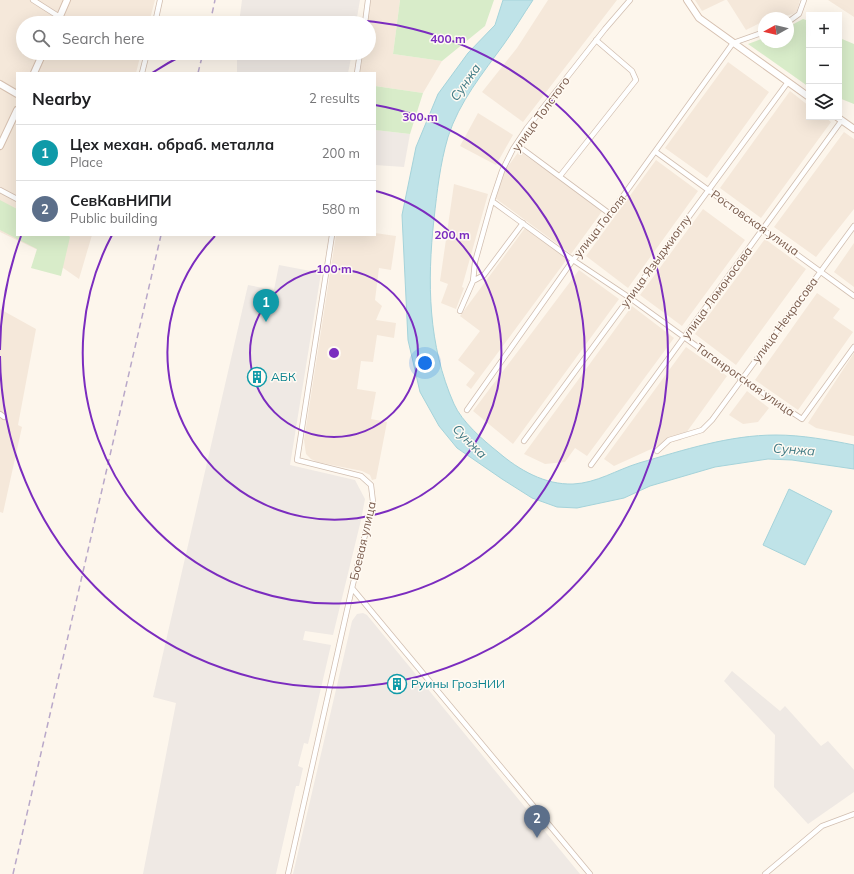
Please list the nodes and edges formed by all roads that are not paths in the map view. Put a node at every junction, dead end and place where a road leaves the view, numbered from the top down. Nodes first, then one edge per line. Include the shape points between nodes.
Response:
1 (33, 0) edge
2 (67, 0) edge
3 (160, 0) edge
4 (368, 0) edge
5 (630, 0) edge
6 (687, 0) edge
7 (804, 0) edge
8 (58, 16) edge
9 (60, 16) edge
10 (157, 16) edge
11 (366, 16) edge
12 (794, 18) edge
13 (758, 34) edge
14 (596, 40) junction
15 (733, 43) junction
16 (40, 60) edge
17 (145, 60) edge
18 (359, 60) edge
19 (34, 72) edge
20 (142, 72) edge
21 (357, 72) edge
22 (788, 82) junction
23 (0, 84) edge
24 (16, 93) edge
25 (806, 95) edge
26 (16, 112) edge
27 (839, 120) edge
28 (841, 120) edge
29 (854, 129) edge
30 (517, 145) junction
31 (0, 146) edge
32 (656, 152) junction
33 (560, 176) junction
34 (0, 190) edge
35 (708, 190) junction
36 (16, 198) edge
37 (492, 201) junction
38 (610, 214) junction
39 (523, 223) junction
40 (854, 226) edge
41 (763, 229) junction
42 (332, 236) edge
43 (573, 260) junction
44 (821, 270) junction
45 (474, 281) junction
46 (854, 296) edge
47 (630, 298) junction
48 (460, 311) dead end
49 (684, 338) junction
50 (854, 347) edge
51 (742, 379) junction
52 (467, 410) dead end
53 (524, 441) dead end
54 (657, 451) dead end
55 (591, 465) dead end
56 (352, 588) junction
57 (854, 814) edge
58 (288, 874) edge
59 (590, 874) edge
60 (765, 874) edge

1 - 8 street
2 - 9 main road
3 - 10 street
4 - 11 street
5 - 14 street, улица Толстого
6 - 15 main road via 699,18
7 - 12 street via 799,14
13 - 15 street
14 - 30 street, улица Толстого via 527,128
14 - 33 street via 632,71 636,80
15 - 22 main road
15 - 32 street, улица Гоголя
16 - 19 main road
17 - 20 street
18 - 21 street
22 - 25 main road
22 - 35 street, улица Языджиоглу
23 - 24 main road
26 - 31 main road
27 - 41 street, улица Ломоносова
28 - 29 main road
30 - 33 street
30 - 37 street, улица Толстого via 502,171
32 - 35 street, Ростовская улица
32 - 38 street, улица Гоголя
33 - 38 street
34 - 36 street
35 - 41 street, Ростовская улица
35 - 47 street, улица Языджиоглу
37 - 39 street, Таганрогская улица
37 - 45 street, улица Толстого via 475,262
38 - 43 street, улица Гоголя
39 - 43 street, Таганрогская улица
39 - 45 street via 484,275
40 - 44 street, улица Некрасова
41 - 44 street, Ростовская улица
41 - 49 street, улица Ломоносова
42 - 56 street, Боевая улица via 298,460 361,476 371,485 373,502
43 - 47 street, Таганрогская улица
43 - 52 street, улица Гоголя
44 - 46 street, Ростовская улица
44 - 51 street, улица Некрасова
45 - 48 street, улица Толстого
47 - 49 street, Таганрогская улица
47 - 53 street, улица Языджиоглу
49 - 51 street, Таганрогская улица
49 - 55 street, улица Ломоносова
50 - 51 street, Таганрогская улица via 802,419
51 - 54 street, улица Некрасова via 702,430 669,440
56 - 58 street, Боевая улица
56 - 59 street
57 - 60 street via 822,826

